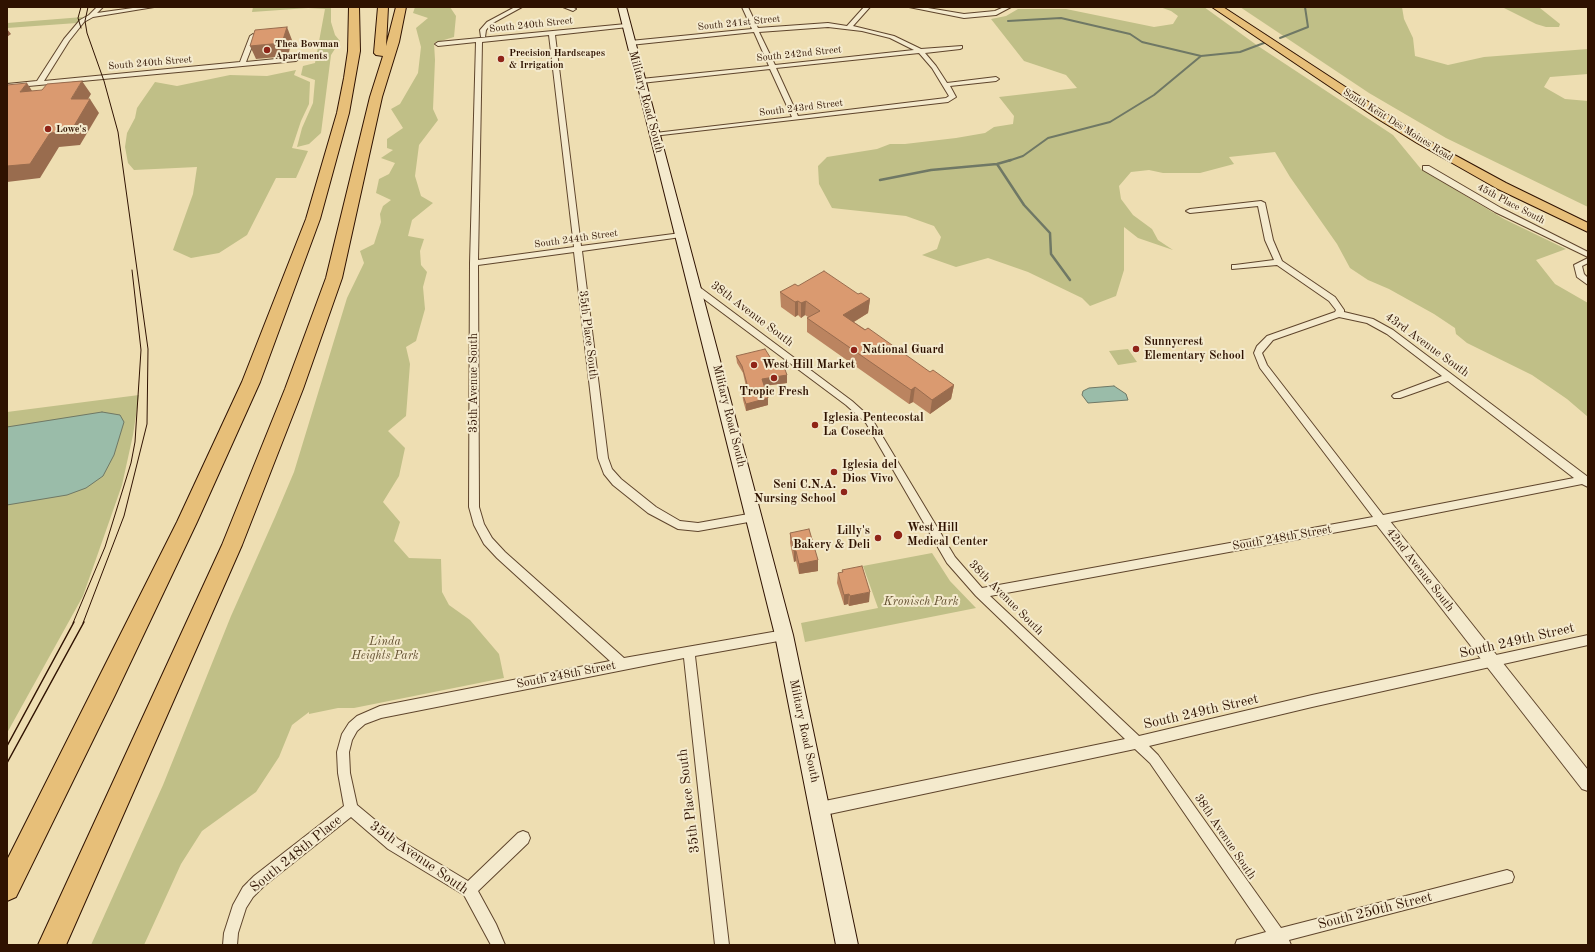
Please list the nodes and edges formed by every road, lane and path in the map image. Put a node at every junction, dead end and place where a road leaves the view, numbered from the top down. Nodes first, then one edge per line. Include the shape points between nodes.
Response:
1 (100, 7) edge
2 (151, 7) edge
3 (354, 7) edge
4 (383, 7) edge
5 (400, 7) edge
6 (519, 7) edge
7 (566, 7) edge
8 (622, 7) edge
9 (745, 7) edge
10 (867, 7) edge
11 (912, 7) edge
12 (1008, 7) edge
13 (1216, 7) edge
14 (1228, 7) edge
15 (573, 9) dead end
16 (91, 16) junction
17 (626, 26) junction
18 (849, 27) junction
19 (341, 29) dead end
20 (757, 30) junction
21 (552, 33) junction
22 (253, 36) edge
23 (481, 38) junction
24 (630, 43) junction
25 (438, 44) dead end
26 (960, 47) dead end
27 (354, 51) junction
28 (920, 51) junction
29 (296, 59) dead end
30 (242, 64) junction
31 (773, 67) junction
32 (996, 80) dead end
33 (640, 81) junction
34 (39, 83) junction
35 (946, 85) junction
36 (7, 86) edge
37 (376, 97) junction
38 (796, 118) junction
39 (655, 134) junction
40 (1426, 168) dead end
41 (1190, 211) dead end
42 (1588, 220) edge
43 (1588, 228) edge
44 (681, 235) junction
45 (577, 249) junction
46 (1588, 255) edge
47 (1588, 260) edge
48 (1279, 262) junction
49 (474, 263) junction
50 (1235, 267) dead end
51 (1588, 282) edge
52 (695, 288) junction
53 (1339, 314) junction
54 (1450, 377) junction
55 (1397, 396) dead end
56 (1586, 482) edge
57 (754, 517) junction
58 (1381, 520) junction
59 (980, 593) junction
60 (784, 635) junction
61 (1588, 640) edge
62 (689, 652) junction
63 (1492, 662) junction
64 (622, 664) junction
65 (1136, 743) junction
66 (1588, 783) edge
67 (352, 809) junction
68 (820, 810) junction
69 (523, 838) dead end
70 (1507, 877) dead end
71 (7, 888) edge
72 (469, 890) junction
73 (1280, 940) edge
74 (52, 945) edge
75 (230, 945) edge
76 (498, 945) edge
77 (722, 945) edge
78 (846, 945) edge
79 (1242, 945) edge

1 - 16 street
2 - 16 street
3 - 27 highway
4 - 37 highway
5 - 37 highway via 393,42
6 - 23 street via 489,23
7 - 15 street
8 - 17 main road, Military Road South
9 - 20 street
10 - 18 street
11 - 12 street via 964,16 996,13
13 - 43 highway, South Kent Des Moines Road via 1421,141 1496,183
14 - 42 highway, South Kent Des Moines Road via 1433,140
16 - 34 street via 82,21 66,40
17 - 21 street, South 240th Street
17 - 24 main road, Military Road South
18 - 20 street, South 241st Street via 809,25
18 - 28 street, South 241st Street via 888,36
19 - 27 highway
20 - 24 street, South 241st Street
20 - 31 street
21 - 23 street, South 240th Street
21 - 45 street, 35th Place South
22 - 30 street
23 - 25 street, South 240th Street
23 - 49 street, 35th Avenue South
24 - 33 main road, Military Road South
26 - 28 street, South 242nd Street
27 - 71 highway via 343,113 313,218 251,382 171,556
28 - 31 street, South 242nd Street
28 - 35 street
29 - 30 street, South 240th Street
30 - 34 street, South 240th Street
31 - 33 street, South 242nd Street
31 - 38 street
32 - 35 street
33 - 39 main road, Military Road South
34 - 36 street, South 240th Street
35 - 38 street, South 243rd Street via 953,97 948,100
37 - 74 highway via 334,278 294,389 232,546
38 - 39 street, South 243rd Street
39 - 44 main road, Military Road South
40 - 46 street, 45th Place South via 1498,210
41 - 48 street via 1260,203 1269,240
44 - 45 street, South 244th Street
44 - 52 main road, Military Road South
45 - 49 street, South 244th Street
45 - 57 street, 35th Place South via 603,458 608,471 634,496 678,525 698,527
47 - 51 street via 1578,265 1580,275
48 - 50 street
48 - 53 street via 1332,299 1340,310
49 - 64 street, 35th Avenue South via 474,507 479,525 501,555
52 - 57 main road, Military Road South
52 - 59 street, 38th Avenue South via 864,416 874,428 951,560
53 - 54 street, 43rd Avenue South via 1381,326
53 - 58 street, 42nd Avenue South via 1270,338 1258,353 1263,366
54 - 55 street
54 - 56 street, 43rd Avenue South
56 - 58 street, South 248th Street
57 - 60 main road, Military Road South
58 - 59 street, South 248th Street
58 - 63 street, 42nd Avenue South
59 - 65 street, 38th Avenue South
60 - 62 street, South 248th Street
60 - 68 main road, Military Road South
61 - 63 street, South 249th Street
62 - 64 street, South 248th Street
62 - 77 street, 35th Place South
63 - 65 street, South 249th Street
63 - 66 street, 42nd Avenue South
64 - 67 street, South 248th Street via 380,712 361,720 346,738 343,752 344,773
65 - 68 street, South 249th Street
65 - 73 street, 38th Avenue South via 1154,759
67 - 72 street, 35th Avenue South via 393,844
67 - 75 street, South 248th Place via 248,892 240,905
68 - 78 main road, Military Road South
69 - 72 street
70 - 73 street, South 250th Street
72 - 76 street, 35th Avenue South
73 - 79 street, South 250th Street

